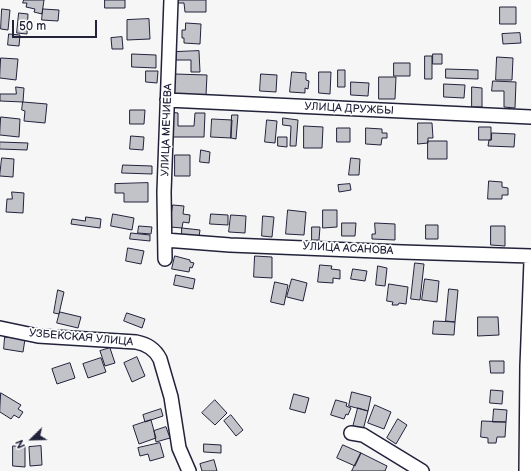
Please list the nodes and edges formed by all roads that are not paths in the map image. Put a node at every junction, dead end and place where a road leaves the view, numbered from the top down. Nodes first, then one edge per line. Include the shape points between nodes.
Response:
1 (171, 0) edge
2 (167, 100) junction
3 (531, 117) edge
4 (165, 240) junction
5 (531, 256) edge
6 (165, 259) dead end
7 (531, 261) edge
8 (0, 328) edge
9 (529, 416) edge
10 (351, 433) dead end
11 (189, 471) edge
12 (422, 471) edge
13 (526, 471) edge

1 - 2 street, УЛИЦА МЕЧИЕВА
2 - 3 street, УЛИЦА ДРУЖБЫ
2 - 4 street, УЛИЦА МЕЧИЕВА
4 - 5 street, УЛИЦА АСАНОВА via 230,245
4 - 6 street, УЛИЦА МЕЧИЕВА
7 - 9 street via 526,366
8 - 11 street, УЗБЕКСКАЯ УЛИЦА via 38,336 136,342 152,348 160,359 171,397 179,448
9 - 13 street
10 - 12 street via 363,435

